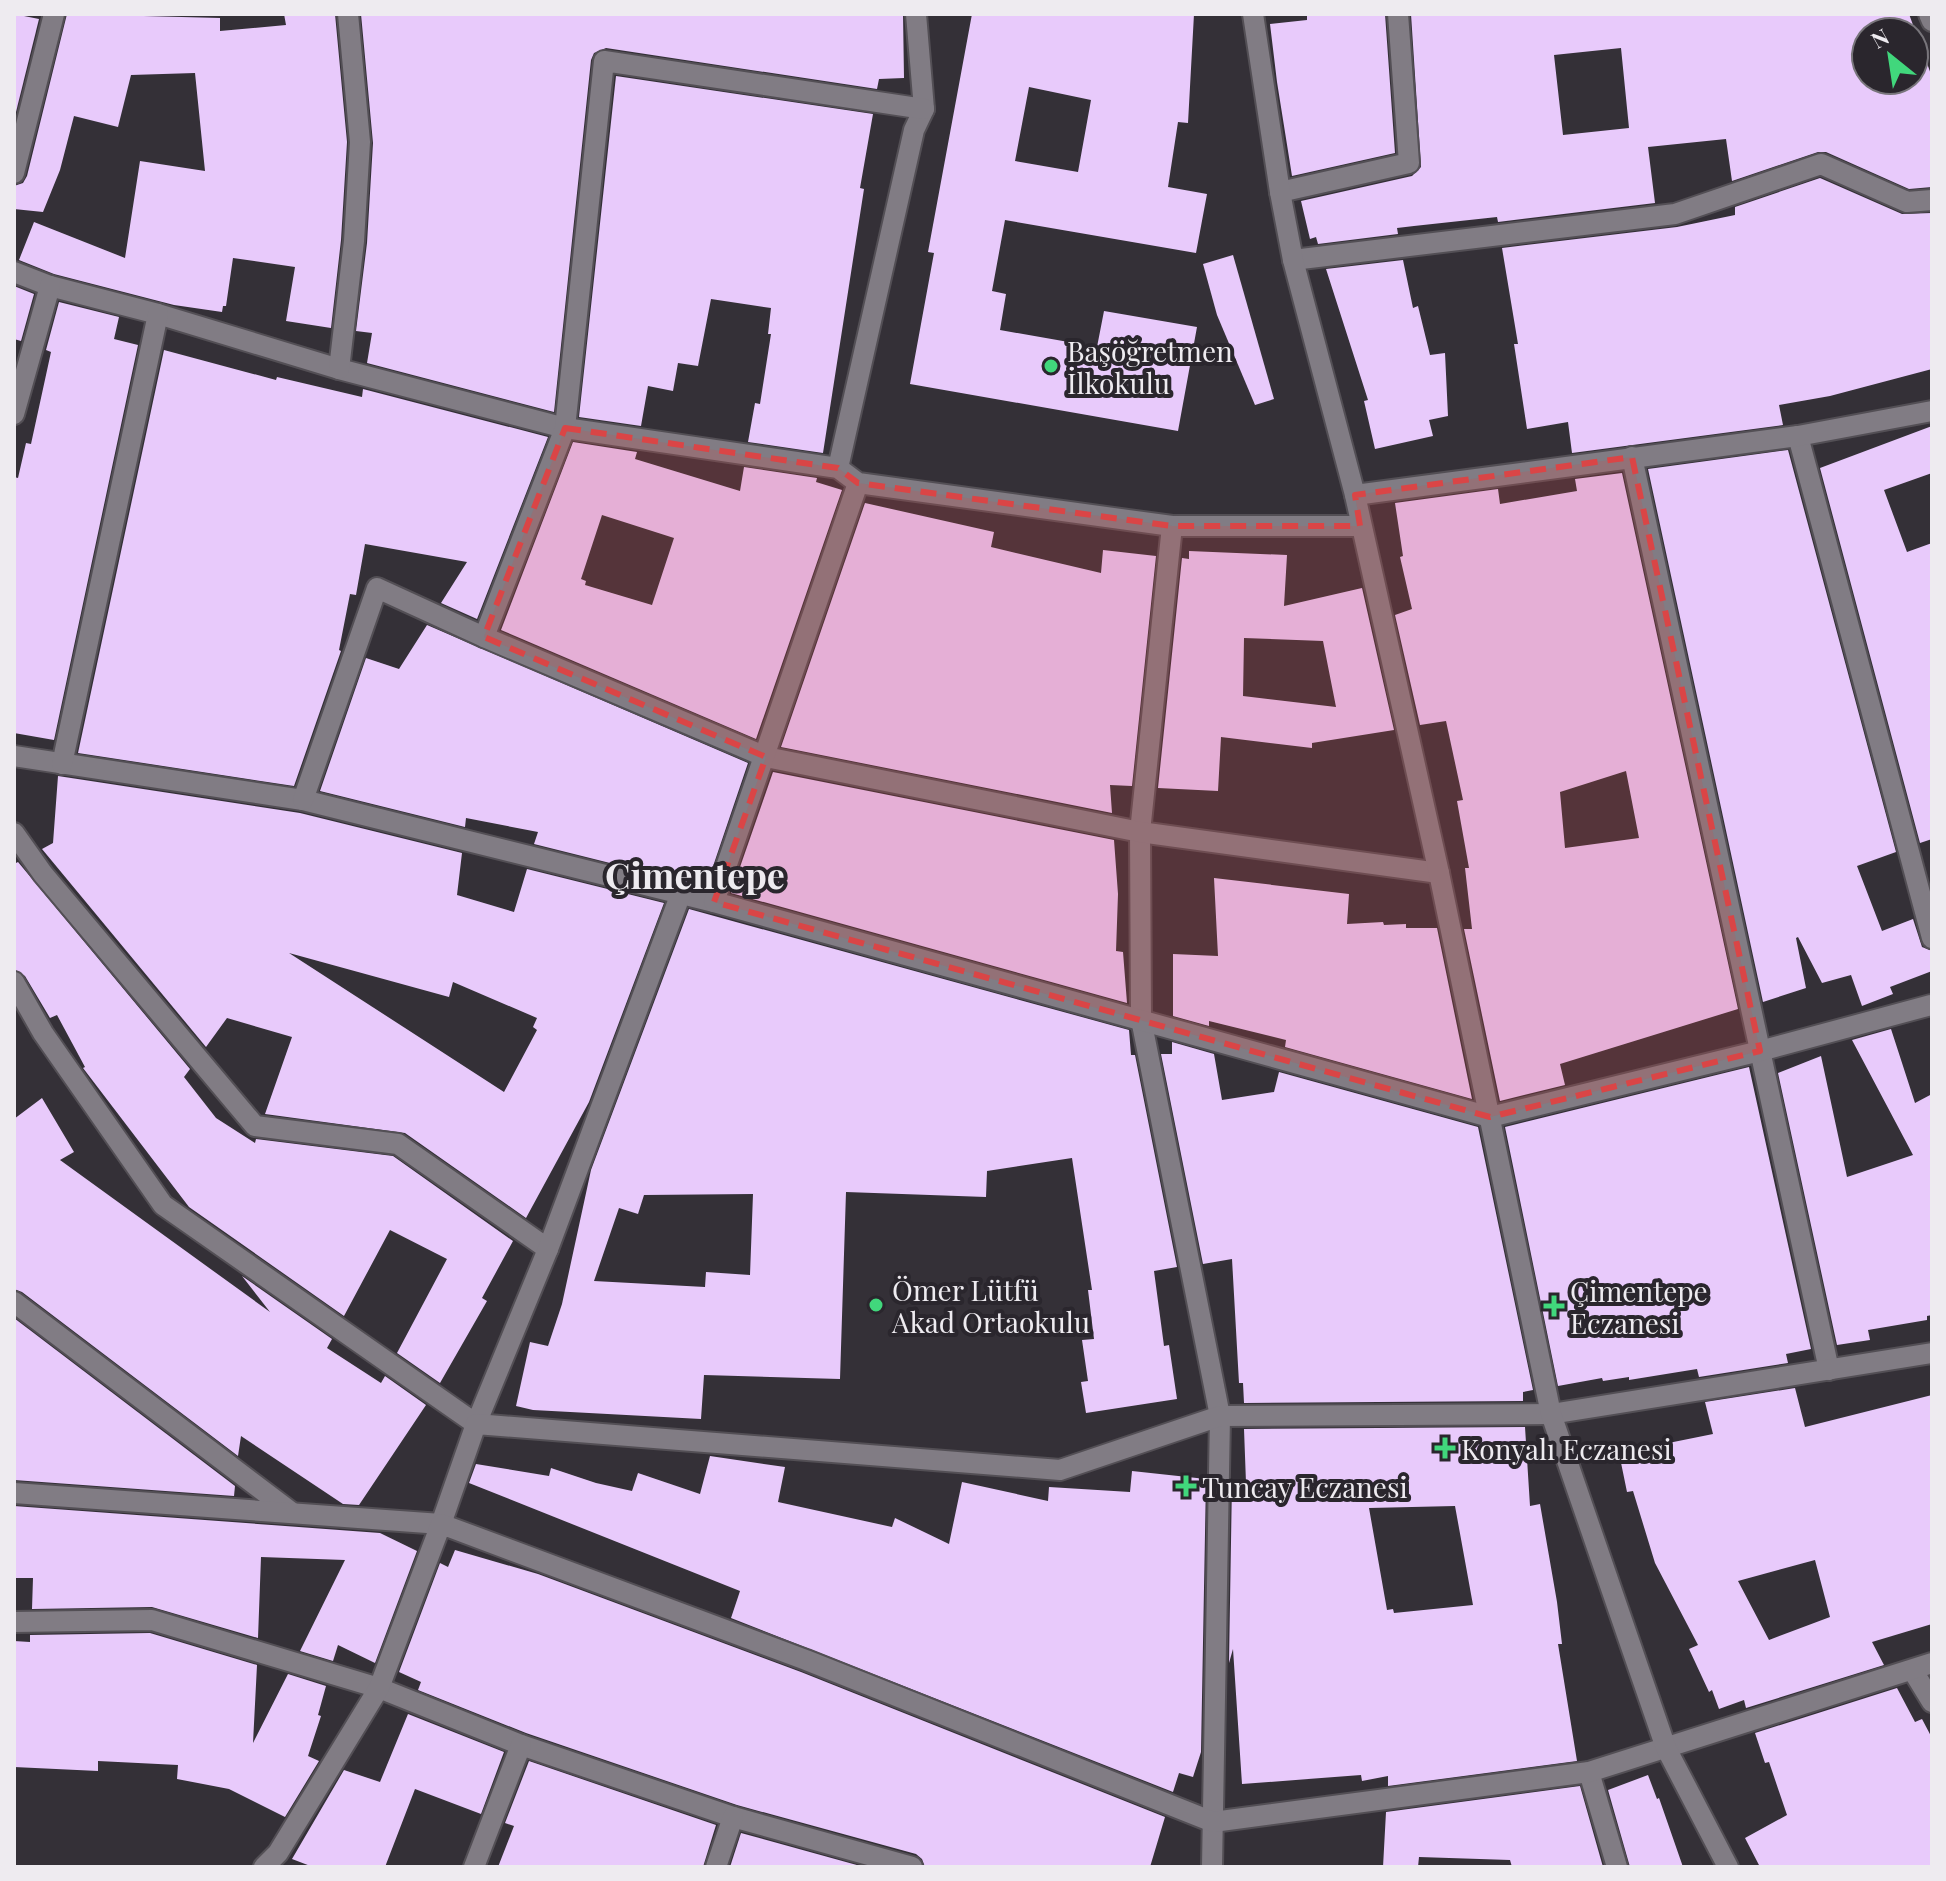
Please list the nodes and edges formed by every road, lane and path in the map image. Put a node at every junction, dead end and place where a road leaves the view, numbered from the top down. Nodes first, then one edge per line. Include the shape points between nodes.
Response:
1 (54, 14) edge
2 (348, 14) edge
3 (916, 14) edge
4 (1253, 14) edge
5 (1398, 14) edge
6 (1929, 14) edge
7 (1932, 21) edge
8 (924, 109) junction
9 (14, 173) edge
10 (1280, 192) junction
11 (1932, 200) edge
12 (1293, 260) junction
13 (14, 272) edge
14 (50, 286) junction
15 (158, 314) junction
16 (339, 369) junction
17 (1932, 411) edge
18 (14, 414) edge
19 (565, 428) junction
20 (1798, 436) junction
21 (1632, 457) junction
22 (838, 468) junction
23 (858, 483) junction
24 (1355, 495) junction
25 (1172, 526) junction
26 (1360, 526) junction
27 (484, 637) junction
28 (14, 756) edge
29 (766, 757) junction
30 (62, 764) junction
31 (303, 800) junction
32 (1140, 832) junction
33 (14, 833) edge
34 (1439, 873) junction
35 (680, 896) junction
36 (714, 902) junction
37 (1932, 938) edge
38 (14, 982) edge
39 (1932, 1005) edge
40 (1141, 1019) junction
41 (1760, 1051) junction
42 (1490, 1117) junction
43 (548, 1249) junction
44 (14, 1302) edge
45 (1932, 1353) edge
46 (1829, 1370) junction
47 (1551, 1414) junction
48 (1220, 1416) junction
49 (476, 1424) junction
50 (14, 1493) edge
51 (292, 1512) junction
52 (441, 1524) junction
53 (14, 1622) edge
54 (1922, 1667) edge
55 (379, 1688) junction
56 (1932, 1702) edge
57 (521, 1745) junction
58 (1666, 1748) junction
59 (1589, 1772) junction
60 (733, 1817) junction
61 (1213, 1822) junction
62 (264, 1867) edge
63 (474, 1867) edge
64 (716, 1867) edge
65 (912, 1867) edge
66 (1212, 1867) edge
67 (1617, 1867) edge
68 (1728, 1867) edge

1 - 9 street
2 - 16 street via 360,142
3 - 8 street
4 - 10 street
5 - 10 street via 1409,163
6 - 7 street
8 - 19 street via 604,61
8 - 22 street via 914,130
10 - 12 street
11 - 12 street via 1907,202 1821,164 1675,214
12 - 24 street
13 - 14 street
14 - 15 street
14 - 18 street
15 - 16 street
15 - 30 street
16 - 19 street
17 - 20 street
19 - 22 street
19 - 27 street
20 - 21 street
20 - 37 street
21 - 24 street
21 - 41 street
22 - 23 street
23 - 25 street
23 - 29 street
24 - 26 street
25 - 26 street
25 - 32 street
26 - 34 street
27 - 29 street
27 - 31 street via 377,588
28 - 30 street
29 - 32 street
29 - 36 street
30 - 31 street
31 - 35 street
32 - 34 street
32 - 40 street
33 - 43 street via 255,1126 398,1144
34 - 42 street
35 - 36 street
35 - 43 street
36 - 40 street
38 - 49 street via 43,1033 163,1205
39 - 41 street
40 - 42 street
40 - 48 street
41 - 42 street
41 - 46 street
42 - 47 street
43 - 49 street
44 - 51 street
45 - 46 street
46 - 47 street
47 - 48 street
47 - 58 street
48 - 49 street via 1060,1470
48 - 61 street
49 - 52 street
50 - 51 street
51 - 52 street
52 - 55 street
52 - 61 street via 806,1660
53 - 55 street via 152,1620
54 - 56 street
54 - 58 street
55 - 57 street
55 - 62 street via 278,1853
57 - 60 street
57 - 63 street
58 - 59 street
58 - 68 street
59 - 61 street
59 - 67 street
60 - 64 street
60 - 65 street
61 - 66 street

